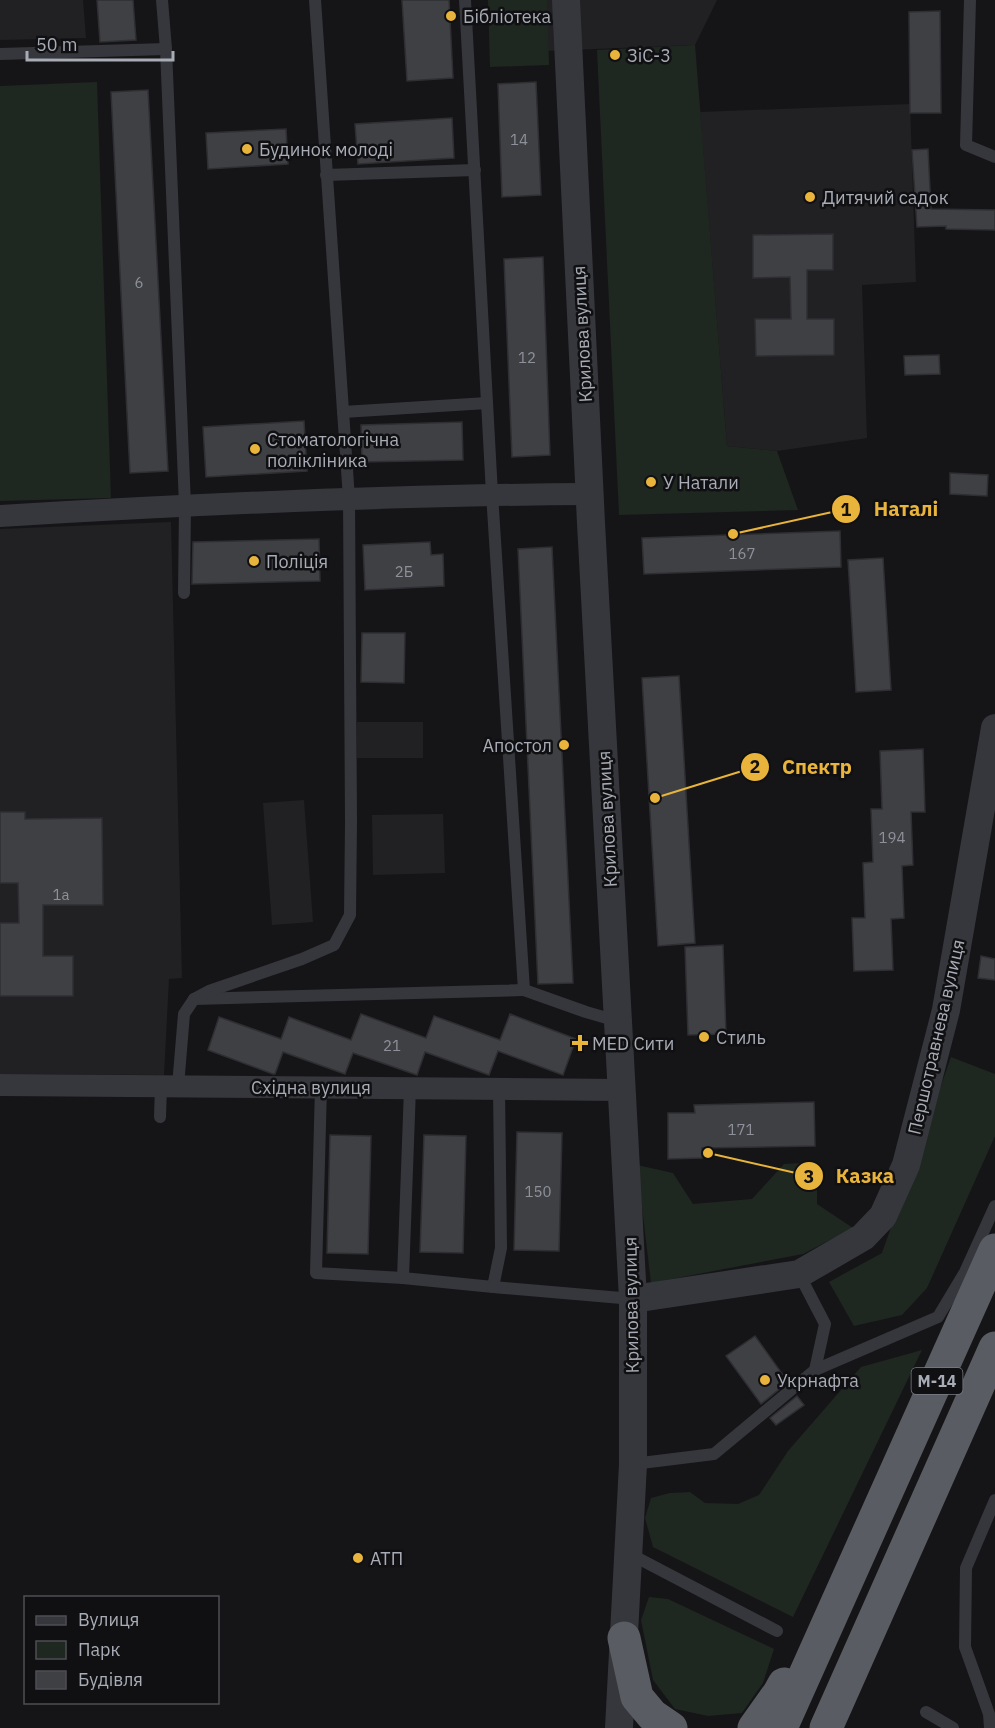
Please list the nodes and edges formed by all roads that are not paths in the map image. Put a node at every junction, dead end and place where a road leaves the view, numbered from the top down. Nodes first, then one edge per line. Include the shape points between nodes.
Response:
1 (162, 0) edge
2 (315, 0) edge
3 (465, 0) edge
4 (566, 0) edge
5 (970, 0) edge
6 (166, 49) junction
7 (0, 54) edge
8 (995, 157) edge
9 (475, 170) junction
10 (326, 175) junction
11 (487, 403) junction
12 (343, 412) junction
13 (492, 494) junction
14 (590, 494) junction
15 (349, 499) junction
16 (185, 505) junction
17 (0, 516) edge
18 (184, 593) dead end
19 (995, 728) edge
20 (524, 990) junction
21 (195, 999) junction
22 (618, 1021) junction
23 (0, 1085) edge
24 (170, 1086) junction
25 (321, 1087) junction
26 (410, 1088) junction
27 (499, 1089) junction
28 (622, 1089) junction
29 (160, 1117) dead end
30 (995, 1206) edge
31 (995, 1250) edge
32 (799, 1274) junction
33 (403, 1278) junction
34 (493, 1287) junction
35 (633, 1299) junction
36 (995, 1348) edge
37 (815, 1370) junction
38 (633, 1464) junction
39 (995, 1500) edge
40 (878, 1512) junction
41 (628, 1554) junction
42 (777, 1631) dead end
43 (624, 1638) junction
44 (926, 1712) dead end
45 (619, 1728) edge
46 (671, 1728) edge
47 (754, 1728) edge
48 (781, 1728) edge
49 (826, 1728) edge
50 (953, 1728) edge
51 (990, 1728) edge

1 - 6 lane
2 - 10 lane
3 - 9 lane
4 - 14 street, Крилова вулиця
5 - 8 lane via 966,145
6 - 7 lane
6 - 16 lane
9 - 10 lane
9 - 11 lane
10 - 12 lane
11 - 12 lane
11 - 13 lane
12 - 15 lane
13 - 14 street
13 - 15 street
13 - 20 lane
14 - 22 street, Крилова вулиця
15 - 16 street
15 - 21 lane via 350,915 334,945
16 - 17 street
16 - 18 lane
19 - 32 street, Першотравнева вулиця via 946,1010 906,1165 883,1216 863,1237
20 - 21 lane
20 - 22 lane
21 - 24 lane via 184,1014
22 - 28 street, Крилова вулиця
23 - 24 street, Східна вулиця
24 - 25 street, Східна вулиця
24 - 29 lane
25 - 26 street, Східна вулиця
25 - 33 lane via 316,1273
26 - 27 street, Східна вулиця
26 - 33 lane
27 - 28 street, Східна вулиця
27 - 34 lane via 501,1248
28 - 35 street, Крилова вулиця
30 - 37 lane via 965,1272 938,1317
31 - 40 highway, М-14
32 - 35 street, Першотравнева вулиця
32 - 37 lane via 825,1324
33 - 34 lane
34 - 35 lane
35 - 38 street, Крилова вулиця
36 - 49 highway, М-14
37 - 38 lane via 714,1454
38 - 41 street, Крилова вулиця
39 - 51 lane via 966,1568 965,1647 989,1714
40 - 47 highway via 839,1566 779,1693
40 - 48 highway, М-14
41 - 42 lane
41 - 43 street, Крилова вулиця
43 - 45 street, Крилова вулиця
43 - 46 highway via 637,1697 652,1715
44 - 50 lane

